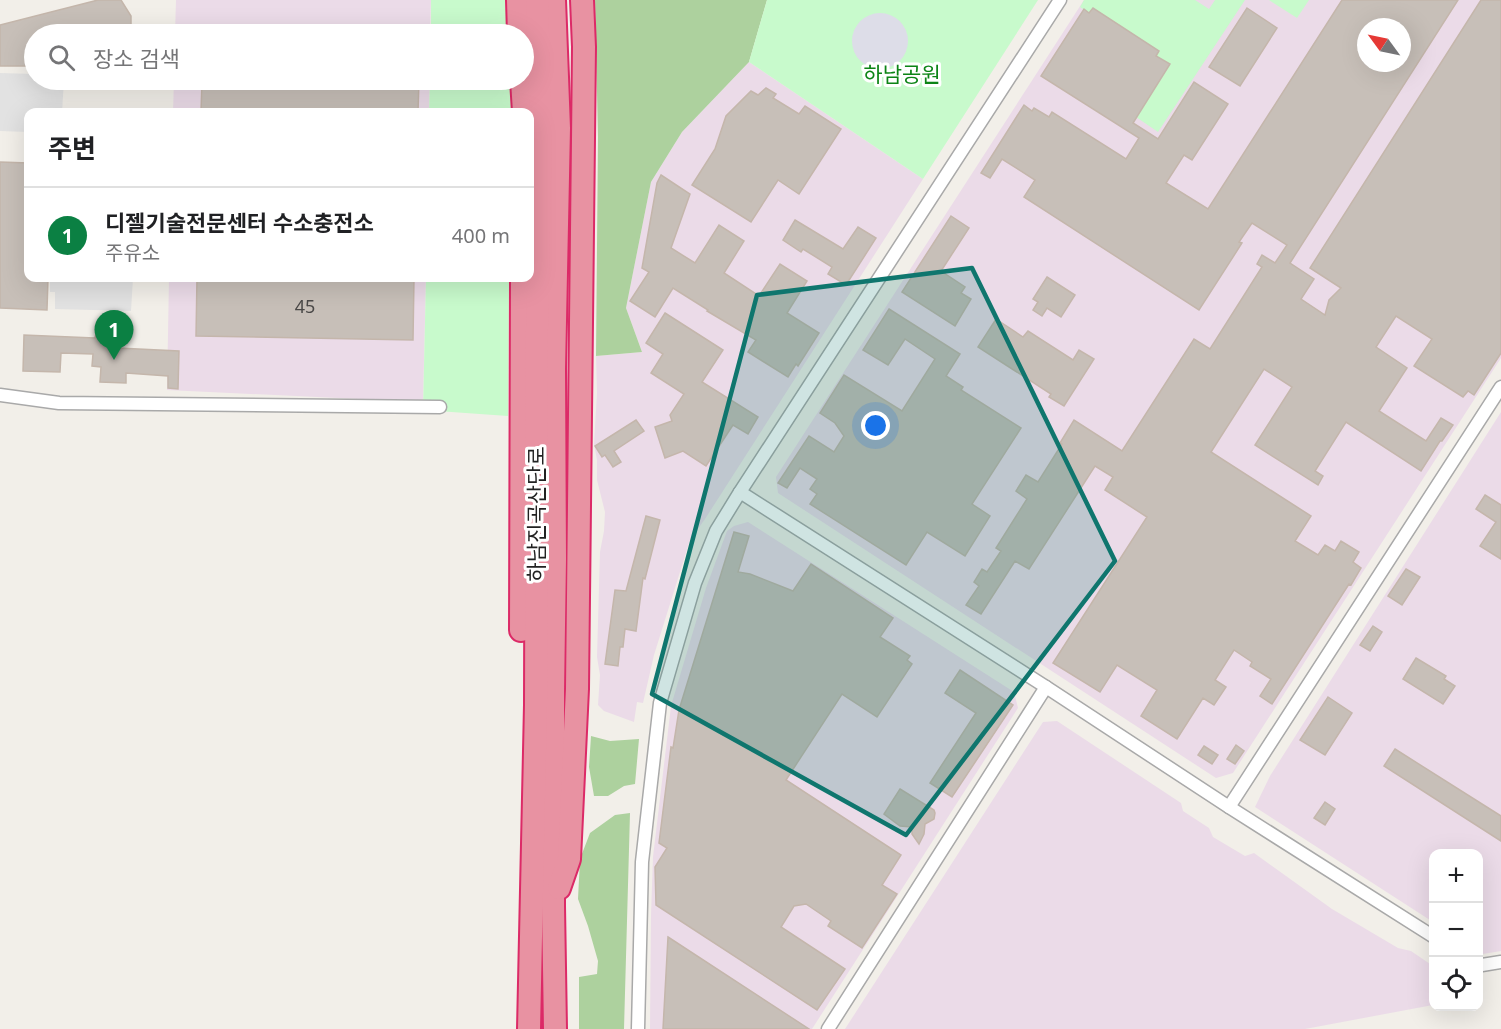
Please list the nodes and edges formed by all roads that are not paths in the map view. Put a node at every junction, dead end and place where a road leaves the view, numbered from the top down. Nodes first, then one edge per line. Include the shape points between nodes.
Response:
1 (518, 0) edge
2 (537, 0) edge
3 (554, 0) edge
4 (582, 0) edge
5 (1060, 0) edge
6 (519, 24) edge
7 (523, 90) edge
8 (524, 108) edge
9 (522, 282) edge
10 (546, 370) junction
11 (1501, 387) edge
12 (0, 395) edge
13 (440, 407) dead end
14 (740, 492) junction
15 (1046, 687) junction
16 (1229, 807) junction
17 (546, 915) junction
18 (1429, 935) edge
19 (1501, 962) edge
20 (1483, 965) edge
21 (529, 1029) edge
22 (555, 1029) edge
23 (638, 1029) edge
24 (828, 1029) edge

1 - 6 highway
2 - 10 highway, 하남진곡산단로 via 541,132 537,328
3 - 10 highway, 하남진곡산단로 via 559,128
4 - 17 highway via 577,689 569,859
5 - 14 street
7 - 8 highway
9 - 17 highway via 521,884
10 - 17 highway, 하남진곡산단로 via 555,560
11 - 16 street
12 - 13 street via 59,403
14 - 15 street
14 - 23 street via 716,531 695,583 660,703 642,862
15 - 16 street
15 - 24 street
16 - 18 street
17 - 21 highway, 하남진곡산단로
17 - 22 highway, 하남진곡산단로
19 - 20 street

